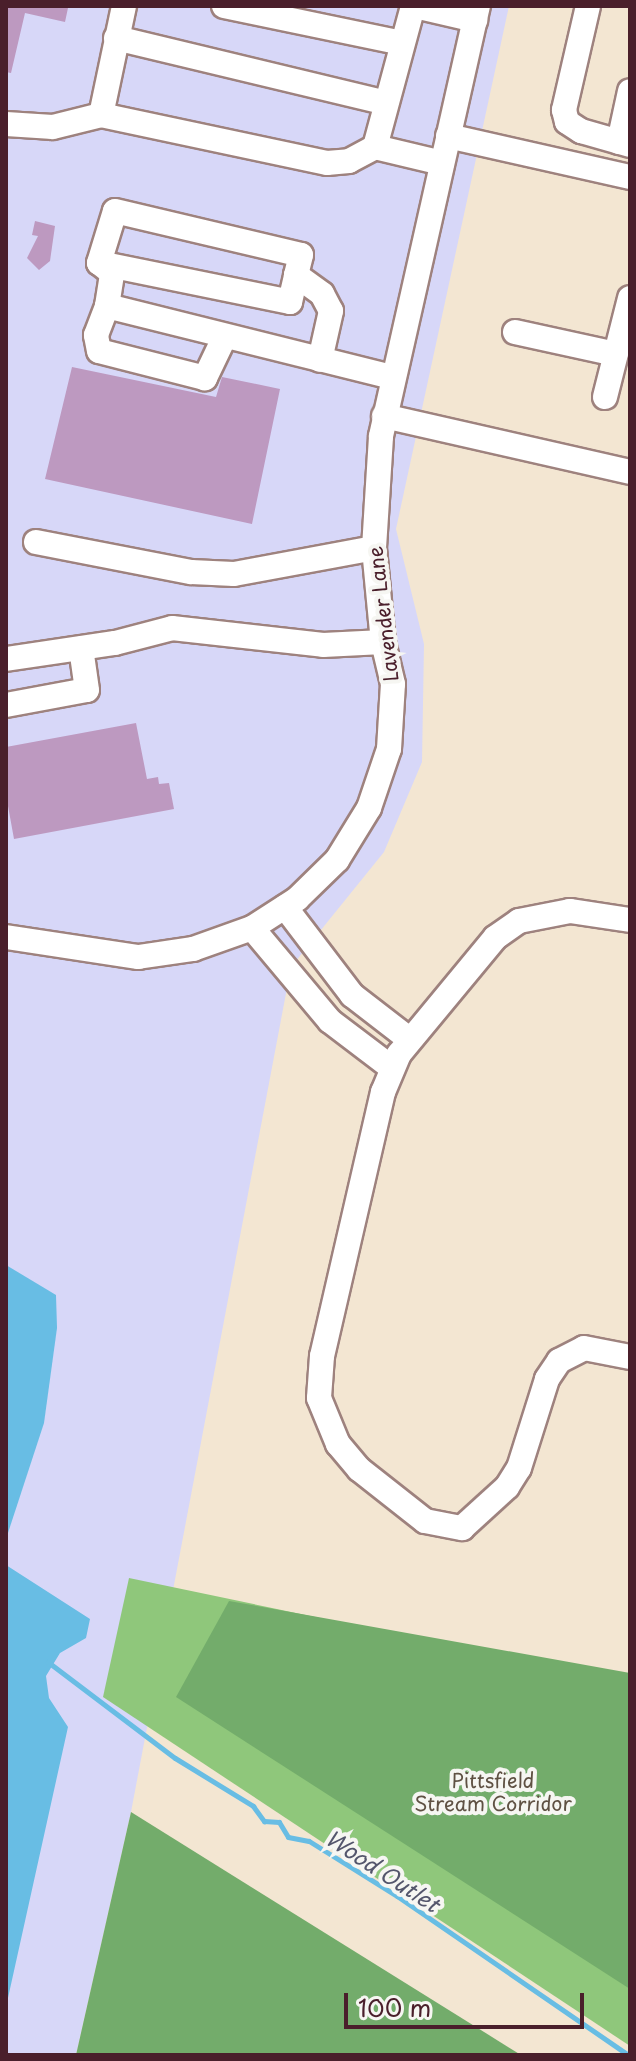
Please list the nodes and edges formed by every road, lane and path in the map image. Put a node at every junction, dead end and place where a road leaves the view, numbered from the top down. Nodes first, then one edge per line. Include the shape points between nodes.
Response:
1 (124, 6) edge
2 (224, 6) edge
3 (414, 6) edge
4 (588, 6) edge
5 (477, 13) edge
6 (116, 38) junction
7 (402, 43) junction
8 (630, 91) edge
9 (386, 103) junction
10 (101, 115) junction
11 (6, 124) edge
12 (448, 136) junction
13 (624, 143) edge
14 (375, 147) junction
15 (442, 163) junction
16 (630, 177) edge
17 (99, 263) junction
18 (296, 275) junction
19 (629, 302) edge
20 (107, 306) junction
21 (515, 332) dead end
22 (225, 336) junction
23 (621, 351) edge
24 (320, 360) junction
25 (391, 377) junction
26 (605, 397) dead end
27 (384, 416) junction
28 (630, 472) edge
29 (36, 542) dead end
30 (374, 548) junction
31 (383, 642) junction
32 (81, 648) junction
33 (6, 659) edge
34 (6, 705) edge
35 (285, 907) junction
36 (630, 920) edge
37 (252, 928) junction
38 (6, 937) edge
39 (409, 1039) junction
40 (392, 1068) junction
41 (630, 1357) edge

1 - 6 street
2 - 7 street
3 - 5 street
3 - 7 street
4 - 13 street via 564,110 567,122
5 - 12 street, Lavender Lane
6 - 9 street
6 - 10 street
7 - 9 street
8 - 13 street
9 - 14 street
10 - 11 street via 53,127
10 - 14 street via 327,163 349,161
12 - 15 street, Lavender Lane
12 - 16 street
14 - 15 street
15 - 25 street, Lavender Lane
17 - 18 street via 290,302
17 - 18 street via 115,211 301,255
17 - 20 street via 112,273
18 - 24 street via 322,294 331,311
19 - 23 street
20 - 22 street
20 - 22 street via 96,335 99,351 137,363 205,378
21 - 23 street
22 - 24 street
23 - 26 street
24 - 25 street
25 - 27 street, Lavender Lane
27 - 28 street
27 - 30 street, Lavender Lane via 373,494
29 - 30 street via 191,572 234,574
30 - 31 street, Lavender Lane
31 - 32 street via 323,645 172,628
31 - 35 street, Lavender Lane via 393,684 389,749 369,808 337,860
32 - 33 street
32 - 34 street via 87,690
35 - 37 street, Lavender Lane
35 - 39 street via 352,995
36 - 39 street via 570,911 519,921 495,938
37 - 38 street, Lavender Lane via 193,949 138,957
37 - 40 street via 330,1021
39 - 40 street
40 - 41 street via 319,1374 319,1398 338,1444 359,1469 425,1521 462,1528 507,1487 519,1468 547,1379 559,1361 584,1348

